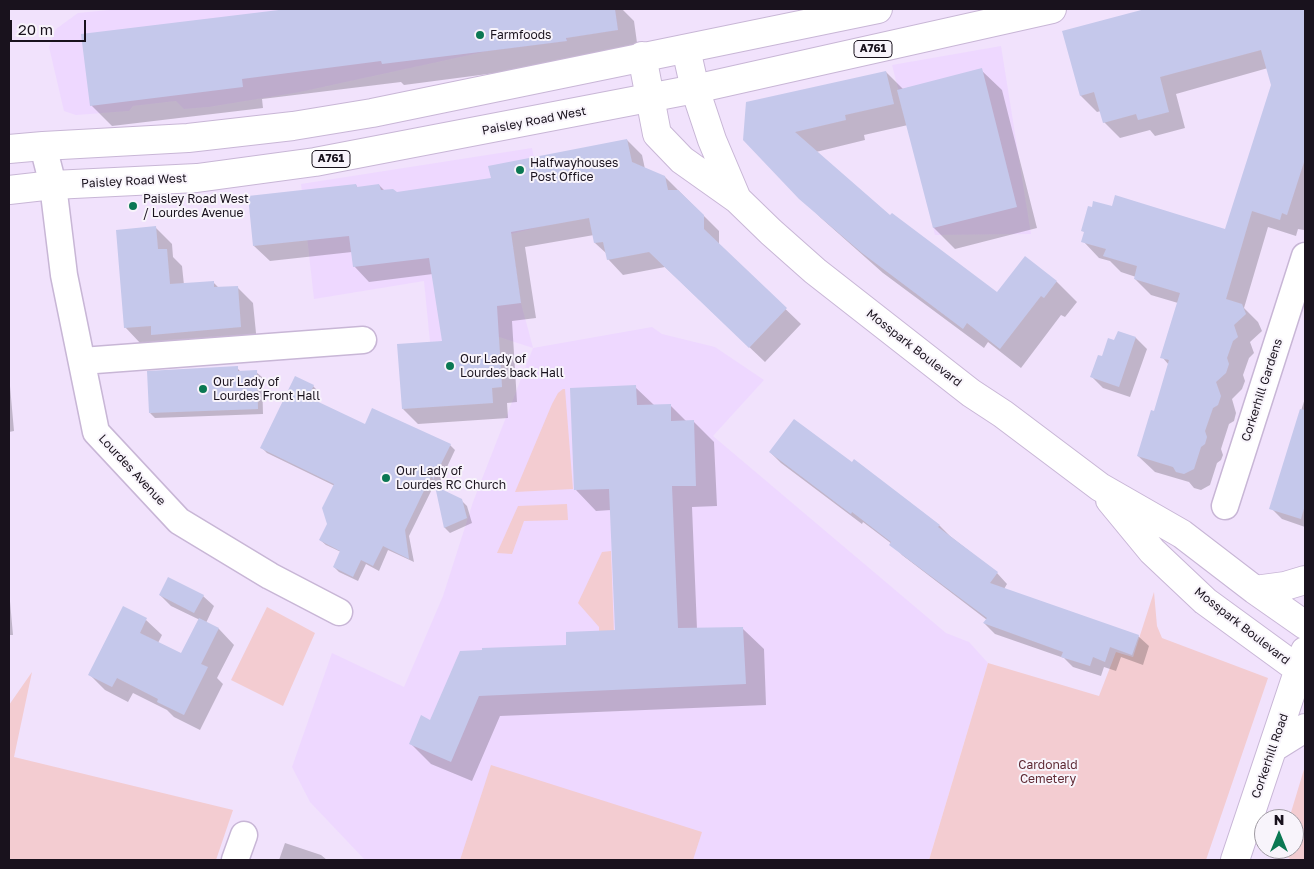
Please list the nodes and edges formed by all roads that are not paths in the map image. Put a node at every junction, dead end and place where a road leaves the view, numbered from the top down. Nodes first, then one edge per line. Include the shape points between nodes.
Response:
1 (878, 9) edge
2 (1034, 11) edge
3 (686, 49) junction
4 (642, 56) junction
5 (694, 89) junction
6 (649, 97) junction
7 (43, 146) junction
8 (9, 149) edge
9 (53, 185) junction
10 (9, 190) edge
11 (737, 199) junction
12 (1303, 269) edge
13 (363, 340) dead end
14 (82, 361) junction
15 (1100, 487) junction
16 (1225, 506) dead end
17 (1305, 580) edge
18 (1255, 590) junction
19 (339, 612) dead end
20 (1305, 624) edge
21 (1303, 665) edge
22 (1305, 728) edge
23 (1273, 748) junction
24 (244, 835) dead end
25 (1239, 858) edge
26 (235, 860) edge

1 - 3 main road
2 - 5 main road, Paisley Road West / A761
3 - 4 main road
3 - 5 main road, Mosspark Boulevard
4 - 6 main road, Mosspark Boulevard
4 - 7 main road via 372,113 293,126 188,138
5 - 6 main road, Paisley Road West / A761
5 - 11 main road, Mosspark Boulevard
6 - 9 main road, Paisley Road West / A761 via 306,164 197,178
6 - 11 main road, Mosspark Boulevard via 657,134 682,160
7 - 8 main road
7 - 9 street, Lourdes Avenue
9 - 10 main road, Paisley Road West / A761
9 - 14 street, Lourdes Avenue via 64,275
11 - 15 main road, Mosspark Boulevard via 815,271 971,393
12 - 16 street, Corkerhill Gardens
13 - 14 street
14 - 19 street, Lourdes Avenue via 96,432 179,521 270,576
15 - 18 main road, Mosspark Boulevard via 1182,534
15 - 21 main road, Mosspark Boulevard via 1152,551 1205,600
17 - 18 main road
18 - 20 main road, Mosspark Boulevard
21 - 23 main road, Corkerhill Road
22 - 23 main road
23 - 25 main road, Corkerhill Road
24 - 26 street

